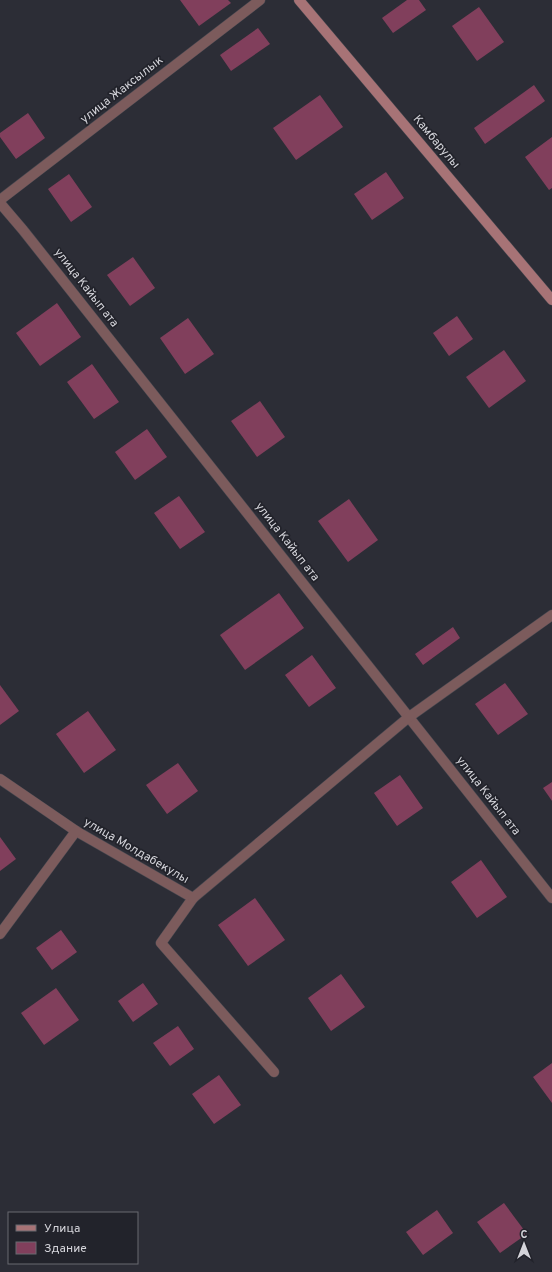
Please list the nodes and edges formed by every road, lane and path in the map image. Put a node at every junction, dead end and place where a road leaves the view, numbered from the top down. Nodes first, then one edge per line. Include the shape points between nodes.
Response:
1 (260, 0) edge
2 (299, 0) edge
3 (0, 202) edge
4 (552, 300) edge
5 (552, 615) edge
6 (408, 717) junction
7 (0, 779) edge
8 (76, 831) junction
9 (193, 898) junction
10 (552, 898) edge
11 (0, 934) edge
12 (274, 1072) dead end

1 - 3 street, улица Жаксылык
2 - 4 street, Камбарулы
3 - 6 street, улица Кайып ата
5 - 6 street
6 - 9 street
6 - 10 street, улица Кайып ата
7 - 8 street, улица Молдабекулы
8 - 9 street, улица Молдабекулы
8 - 11 street
9 - 12 street, улица Молдабекулы via 162,943

